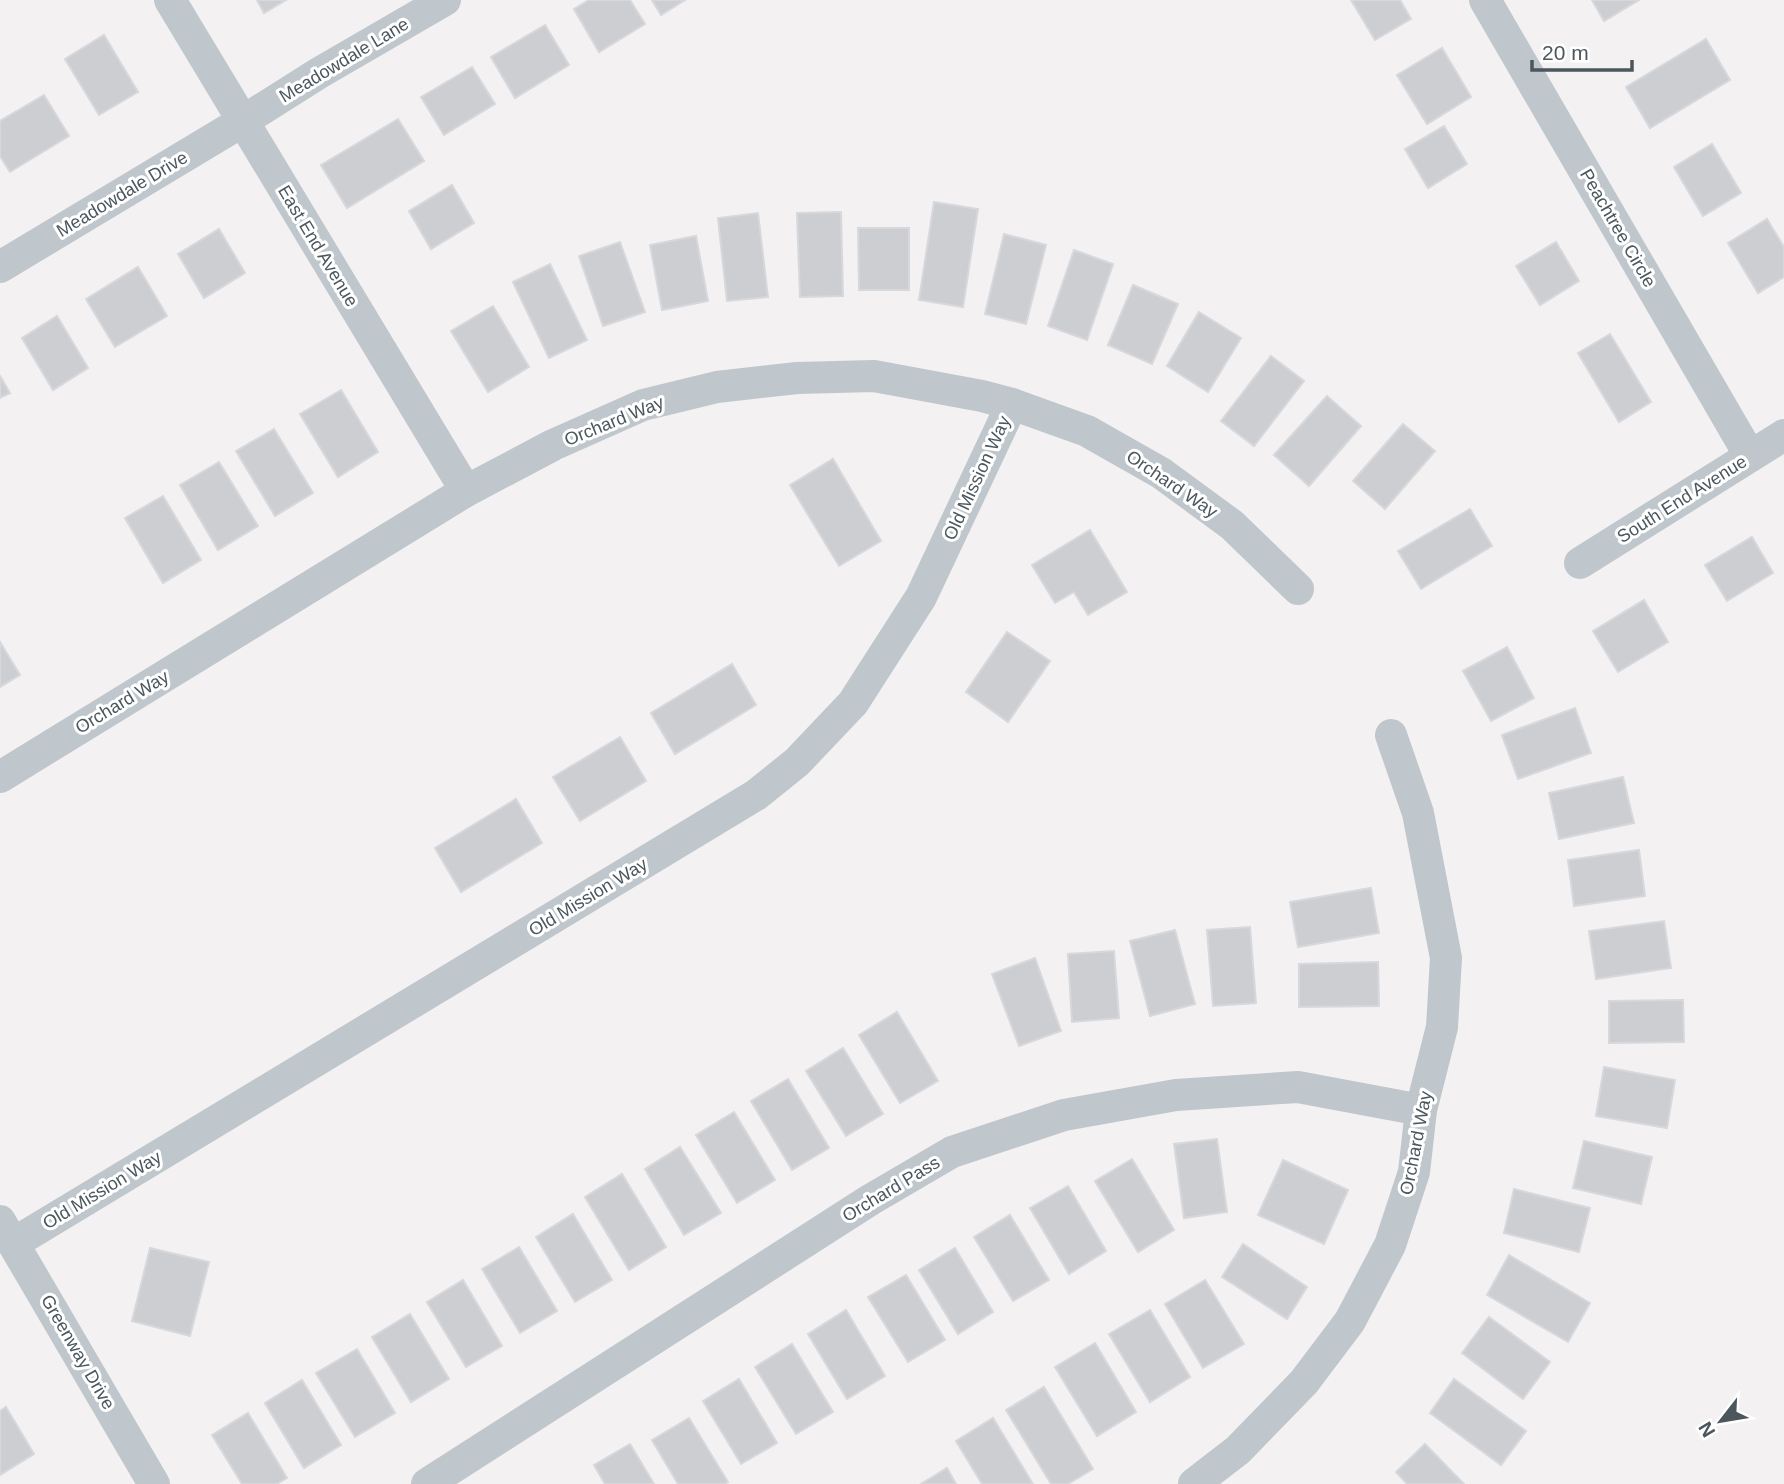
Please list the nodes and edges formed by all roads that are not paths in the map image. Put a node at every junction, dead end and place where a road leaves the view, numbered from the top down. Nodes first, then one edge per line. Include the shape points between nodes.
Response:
1 (170, 0) edge
2 (445, 0) edge
3 (1485, 0) edge
4 (243, 121) junction
5 (0, 267) edge
6 (1012, 404) junction
7 (1784, 435) edge
8 (1751, 456) junction
9 (466, 491) junction
10 (1580, 563) dead end
11 (1298, 589) dead end
12 (1391, 735) dead end
13 (0, 776) edge
14 (1421, 1110) junction
15 (7, 1232) edge
16 (154, 1484) edge
17 (427, 1484) edge
18 (1194, 1484) edge

1 - 4 street, East End Avenue
2 - 4 street, Meadowdale Lane
3 - 8 street, Peachtree Circle
4 - 5 street, Meadowdale Drive
4 - 9 street, East End Avenue
6 - 9 street, Orchard Way via 874,376 718,387 643,405
6 - 11 street, Orchard Way via 1087,431 1161,472 1232,525
6 - 15 street, Old Mission Way via 921,597 853,703 797,762 756,795
7 - 8 street, South End Avenue
8 - 10 street, South End Avenue
9 - 13 street, Orchard Way
12 - 14 street, Orchard Way via 1419,813 1446,958 1442,1027
14 - 17 street, Orchard Pass via 1298,1087 1176,1095 1064,1115 952,1152
14 - 18 street, Orchard Way via 1414,1172 1391,1245 1350,1321 1304,1382 1248,1441
15 - 16 street, Greenway Drive

